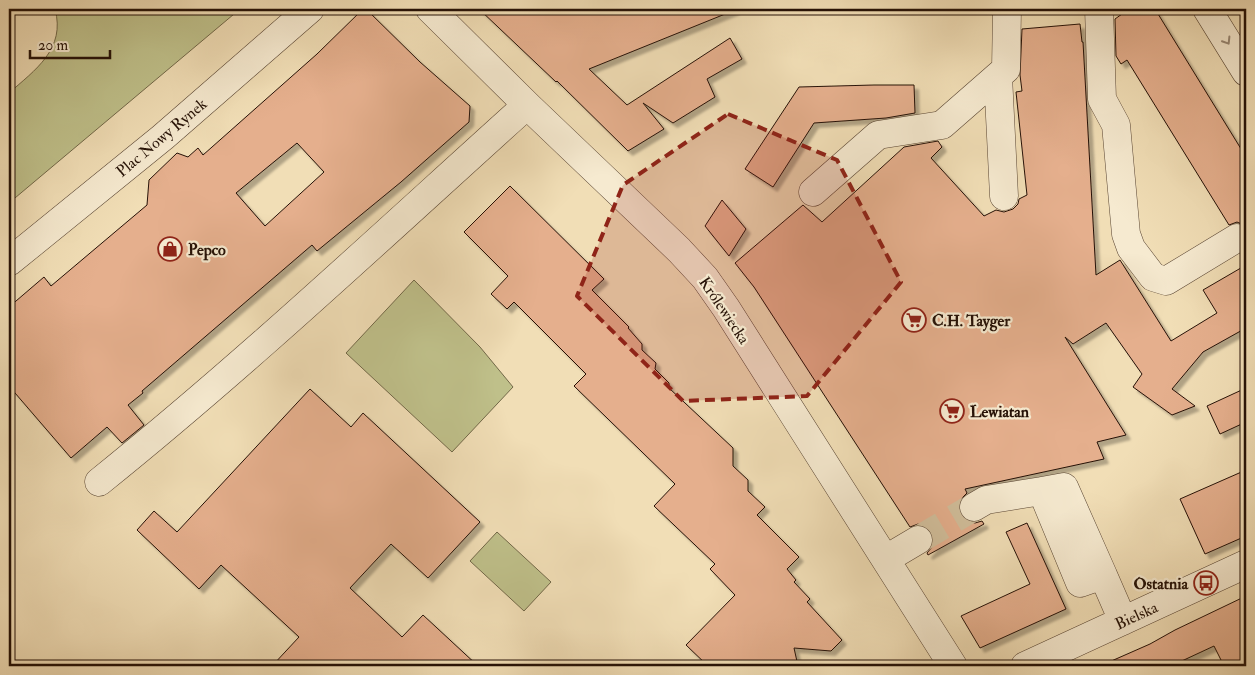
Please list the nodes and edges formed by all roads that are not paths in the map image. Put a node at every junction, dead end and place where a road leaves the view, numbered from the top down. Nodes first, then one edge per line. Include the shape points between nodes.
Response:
1 (310, 9) edge
2 (1007, 9) edge
3 (1100, 9) edge
4 (1207, 9) edge
5 (435, 10) edge
6 (1246, 72) edge
7 (998, 76) junction
8 (527, 105) junction
9 (813, 192) dead end
10 (1004, 196) dead end
11 (1237, 238) dead end
12 (13, 250) edge
13 (98, 482) dead end
14 (974, 507) tunnel mouth
15 (918, 540) tunnel mouth
16 (886, 559) junction
17 (1246, 564) edge
18 (1123, 621) junction
19 (953, 666) edge
20 (1025, 666) edge

1 - 12 street, Plac Nowy Rynek via 163,137
2 - 7 street via 1006,69
3 - 11 street via 1102,99 1116,125 1126,234 1131,248 1153,277 1166,281
4 -> 6 street
5 - 8 street, Królewiecka
7 - 9 street via 942,125 878,135
7 - 10 street
8 - 13 street via 225,376
8 - 16 street, Królewiecka via 705,278
14 - 18 street via 986,500 1042,491 1080,582 1103,575
15 - 16 street
16 - 19 street, Królewiecka
17 - 18 street, Bielska
18 - 20 street, Bielska

